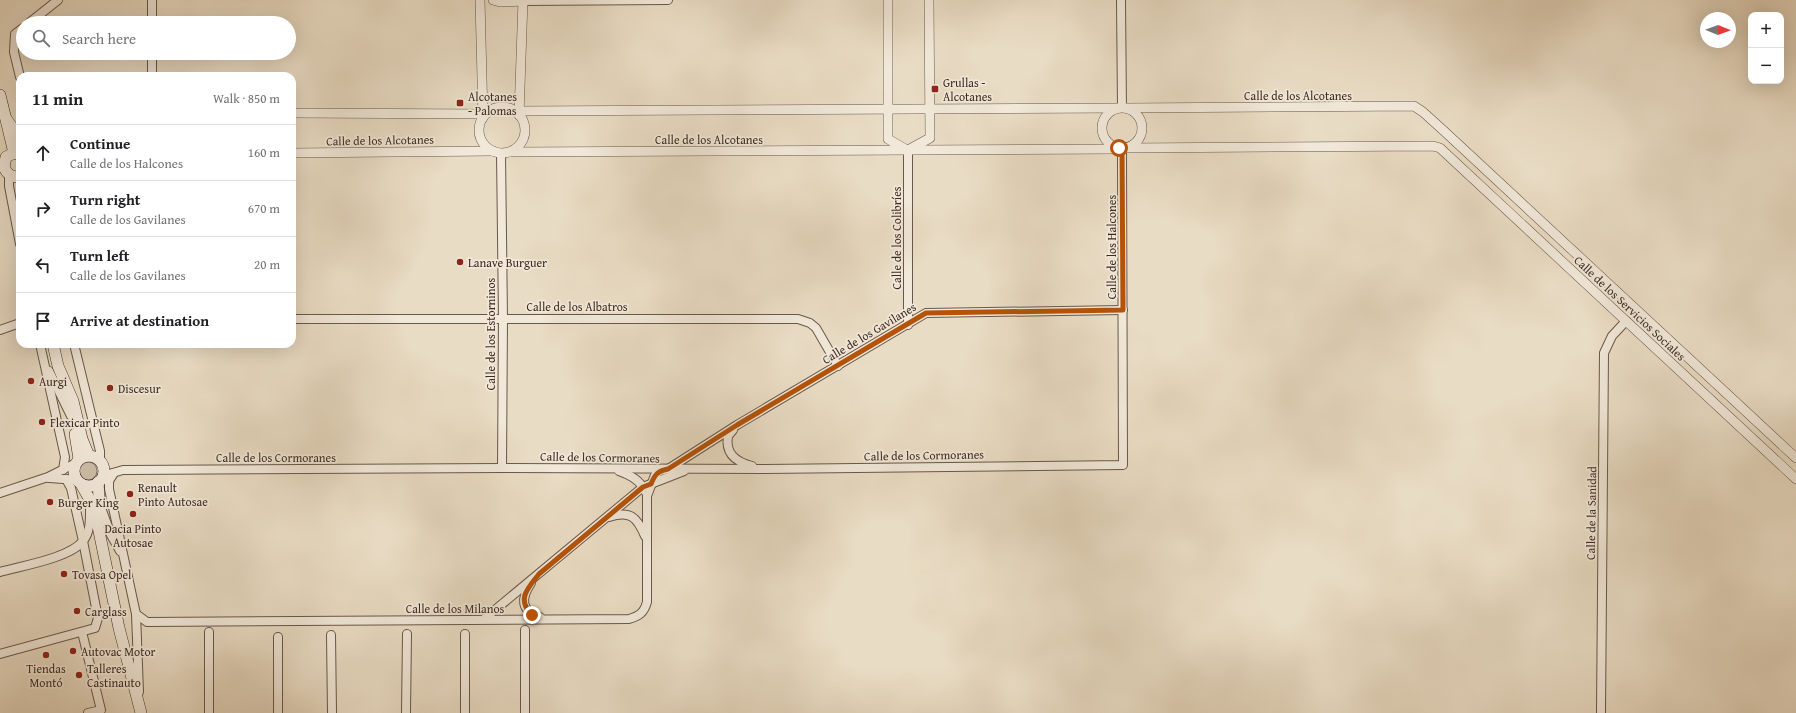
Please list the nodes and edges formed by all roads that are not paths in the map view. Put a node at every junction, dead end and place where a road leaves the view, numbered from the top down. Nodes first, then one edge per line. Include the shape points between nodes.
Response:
1 (58, 0) edge
2 (152, 0) edge
3 (480, 0) edge
4 (493, 0) edge
5 (668, 0) edge
6 (888, 0) edge
7 (929, 0) edge
8 (1122, 0) edge
9 (522, 1) edge
10 (38, 16) edge
11 (152, 16) edge
12 (16, 33) edge
13 (152, 60) edge
14 (19, 72) edge
15 (152, 72) edge
16 (0, 95) edge
17 (1122, 108) junction
18 (888, 109) junction
19 (930, 109) junction
20 (2, 111) edge
21 (296, 113) edge
22 (518, 113) junction
23 (484, 115) junction
24 (16, 131) edge
25 (1458, 144) joint
26 (1122, 149) junction
27 (908, 150) junction
28 (16, 151) edge
29 (501, 152) junction
30 (16, 154) edge
31 (296, 154) edge
32 (1447, 155) joint
33 (12, 175) edge
34 (16, 223) edge
35 (1123, 310) junction
36 (503, 318) junction
37 (296, 319) edge
38 (1626, 321) junction
39 (16, 324) edge
40 (908, 325) junction
41 (0, 330) edge
42 (41, 348) edge
43 (54, 348) edge
44 (75, 348) edge
45 (44, 362) junction
46 (58, 366) junction
47 (838, 366) junction
48 (54, 405) junction
49 (71, 416) junction
50 (737, 425) junction
51 (1796, 458) edge
52 (82, 459) junction
53 (100, 461) junction
54 (1122, 465) joint
55 (502, 468) junction
56 (615, 469) junction
57 (668, 469) junction
58 (688, 469) junction
59 (765, 469) junction
60 (63, 470) junction
61 (114, 473) junction
62 (48, 477) junction
63 (100, 479) junction
64 (1796, 479) edge
65 (66, 480) junction
66 (80, 482) junction
67 (647, 485) junction
68 (0, 493) edge
69 (90, 496) junction
70 (100, 504) junction
71 (606, 518) junction
72 (100, 533) junction
73 (83, 541) junction
74 (647, 541) junction
75 (70, 552) junction
76 (86, 557) junction
77 (125, 559) junction
78 (0, 572) edge
79 (539, 574) junction
80 (136, 614) junction
81 (484, 619) junction
82 (546, 619) junction
83 (525, 630) dead end
84 (82, 632) junction
85 (209, 632) dead end
86 (407, 634) dead end
87 (465, 634) dead end
88 (331, 635) dead end
89 (278, 637) dead end
90 (0, 654) edge
91 (140, 710) edge
92 (88, 713) edge
93 (209, 713) edge
94 (278, 713) edge
95 (332, 713) edge
96 (406, 713) edge
97 (465, 713) edge
98 (525, 713) edge
99 (1601, 713) edge

1 - 10 street
2 - 11 street
3 - 23 street
4 - 9 street
5 - 9 street
6 - 18 street
7 - 19 street
8 - 17 street
9 - 22 street
12 - 14 street via 14,52
13 - 15 street
16 - 20 main road
17 - 19 street, Calle de los Alcotanes
17 - 25 street, Calle de los Alcotanes via 1414,106
17 - 26 street via 1113,110 1104,119 1102,132 1108,143
17 - 26 street via 1136,114 1142,125 1137,143
18 - 19 street, Calle de los Alcotanes
18 - 22 street, Calle de los Alcotanes
18 - 27 street, Calle de los Alcotanes via 888,139
19 - 27 street, Calle de los Alcotanes via 930,138
20 - 24 street
20 - 28 main road
21 - 23 street
22 - 23 street via 503,107
22 - 29 street via 524,123 523,140 518,147
23 - 29 street via 479,130 481,139 485,146
25 - 51 street, Calle de los Servicios Sociales
26 - 27 street, Calle de los Alcotanes
26 - 32 street, Calle de los Alcotanes via 1432,146 1440,148
26 - 35 street, Calle de los Halcones
27 - 29 street, Calle de los Alcotanes
27 - 40 street, Calle de los Colibríes
29 - 31 street, Calle de los Alcotanes
29 - 36 street, Calle de los Estorninos
30 - 33 main road via 6,158
32 - 38 street, Calle de los Servicios Sociales
33 - 34 street via 9,186
35 - 40 street, Calle de los Gavilanes via 926,313
35 - 54 street, Calle de los Halcones
36 - 37 street, Calle de los Albatros
36 - 47 street, Calle de los Albatros via 798,319 816,328
36 - 55 street, Calle de los Estorninos
38 - 64 street, Calle de los Servicios Sociales
38 - 99 street, Calle de la Sanidad via 1612,336 1604,353
39 - 41 street
40 - 47 street, Calle de los Gavilanes
42 - 45 street
43 - 46 main road
44 - 53 street via 100,451
45 - 48 street
45 - 49 street
46 - 49 main road
46 - 52 main road via 73,401 82,439
47 - 50 street, Calle de los Gavilanes
48 - 49 street via 61,407
48 - 60 street via 65,457
49 - 52 main road
50 - 57 street, Calle de los Gavilanes
50 - 59 street, Calle de los Gavilanes via 728,436 728,450 734,459 741,463
52 - 53 main road
52 - 60 street
52 - 66 main road via 74,469
53 - 63 main road
54 - 59 street, Calle de los Cormoranes
55 - 56 street, Calle de los Cormoranes
55 - 61 street, Calle de los Cormoranes via 123,470
56 - 57 street, Calle de los Cormoranes
56 - 67 street
57 - 58 street, Calle de los Cormoranes
57 - 67 street, Calle de los Gavilanes via 660,471
58 - 59 street, Calle de los Cormoranes
58 - 67 street, Calle de los Gavilanes
60 - 62 street
61 - 63 street, Calle de los Cormoranes
61 - 77 street via 109,481 109,490
62 - 65 street
62 - 68 street
63 - 66 main road via 92,485
63 - 70 main road
65 - 66 street
65 - 73 street via 71,488
66 - 69 main road
67 - 71 street, Calle de los Gavilanes
67 - 74 street, Calle de los Milanos
69 - 72 main road
69 - 73 street via 88,530
70 - 72 main road
70 - 77 street via 111,535
71 - 74 street via 618,514 635,518
71 - 79 street, Calle de los Gavilanes
72 - 91 main road via 119,628
73 - 75 street
73 - 76 street
74 - 82 street, Calle de los Milanos via 647,602 645,610 638,616 629,619
75 - 76 street
75 - 78 street
76 - 84 street via 98,618 94,628
77 - 80 street
79 - 81 street, Calle de los Gavilanes
79 - 82 street, Calle de los Gavilanes via 526,591 524,604 532,615
80 - 81 street, Calle de los Milanos via 147,622
80 - 91 street
81 - 82 street, Calle de los Milanos
83 - 98 street
84 - 90 street
84 - 92 street via 101,710
85 - 93 street
86 - 96 street
87 - 97 street
88 - 95 street
89 - 94 street

